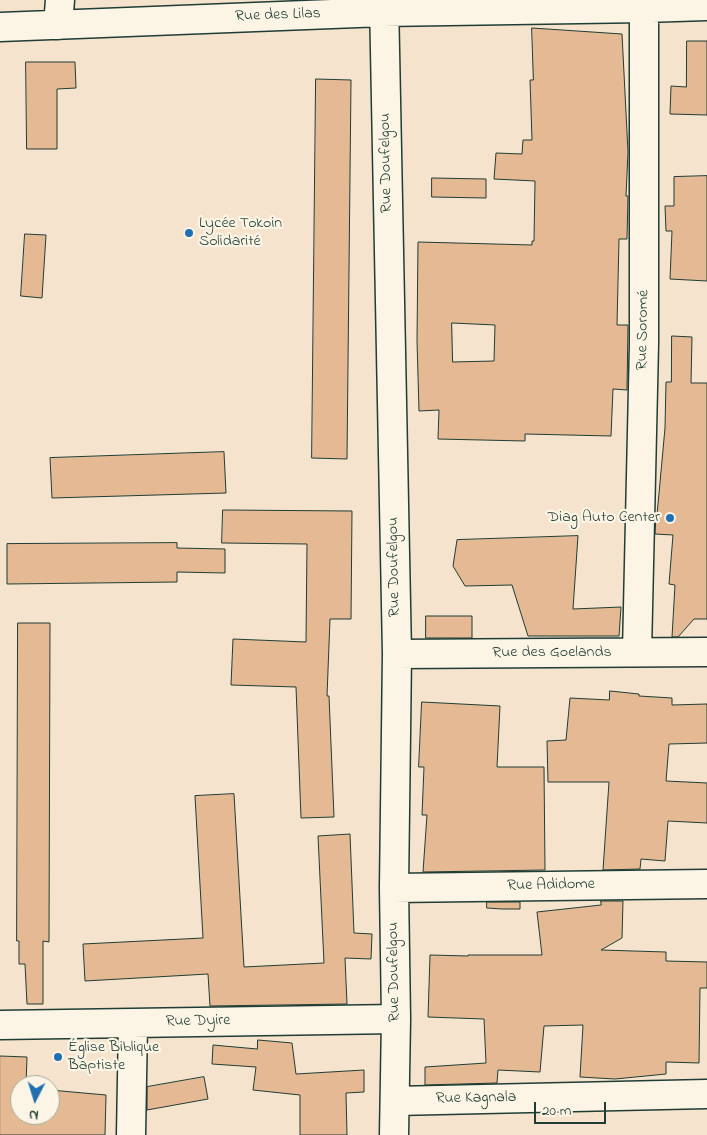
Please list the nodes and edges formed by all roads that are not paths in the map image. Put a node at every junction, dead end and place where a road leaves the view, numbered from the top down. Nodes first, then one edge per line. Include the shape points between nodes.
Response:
1 (383, 6) edge
2 (707, 6) edge
3 (644, 8) junction
4 (59, 12) edge
5 (0, 27) edge
6 (637, 652) junction
7 (707, 652) edge
8 (397, 654) junction
9 (707, 884) edge
10 (394, 888) junction
11 (396, 1019) junction
12 (133, 1023) junction
13 (0, 1025) edge
14 (707, 1094) edge
15 (395, 1101) junction
16 (131, 1135) edge
17 (394, 1135) edge

1 - 3 street, Rue des Lilas
1 - 4 street, Rue des Lilas
1 - 8 street, Rue Doufelgou
2 - 3 street, Rue des Lilas
3 - 6 street, Rue Soromé via 644,344
4 - 5 street, Rue des Lilas
6 - 7 street, Rue des Goelands
6 - 8 street, Rue des Goelands
8 - 10 street, Rue Doufelgou
9 - 10 street, Rue Adidome
10 - 11 street, Rue Doufelgou
11 - 12 street, Rue Dyire
11 - 15 street, Rue Doufelgou
12 - 13 street, Rue Dyire
12 - 16 street
14 - 15 street, Rue Kagnala
15 - 17 street, Rue Doufelgou

